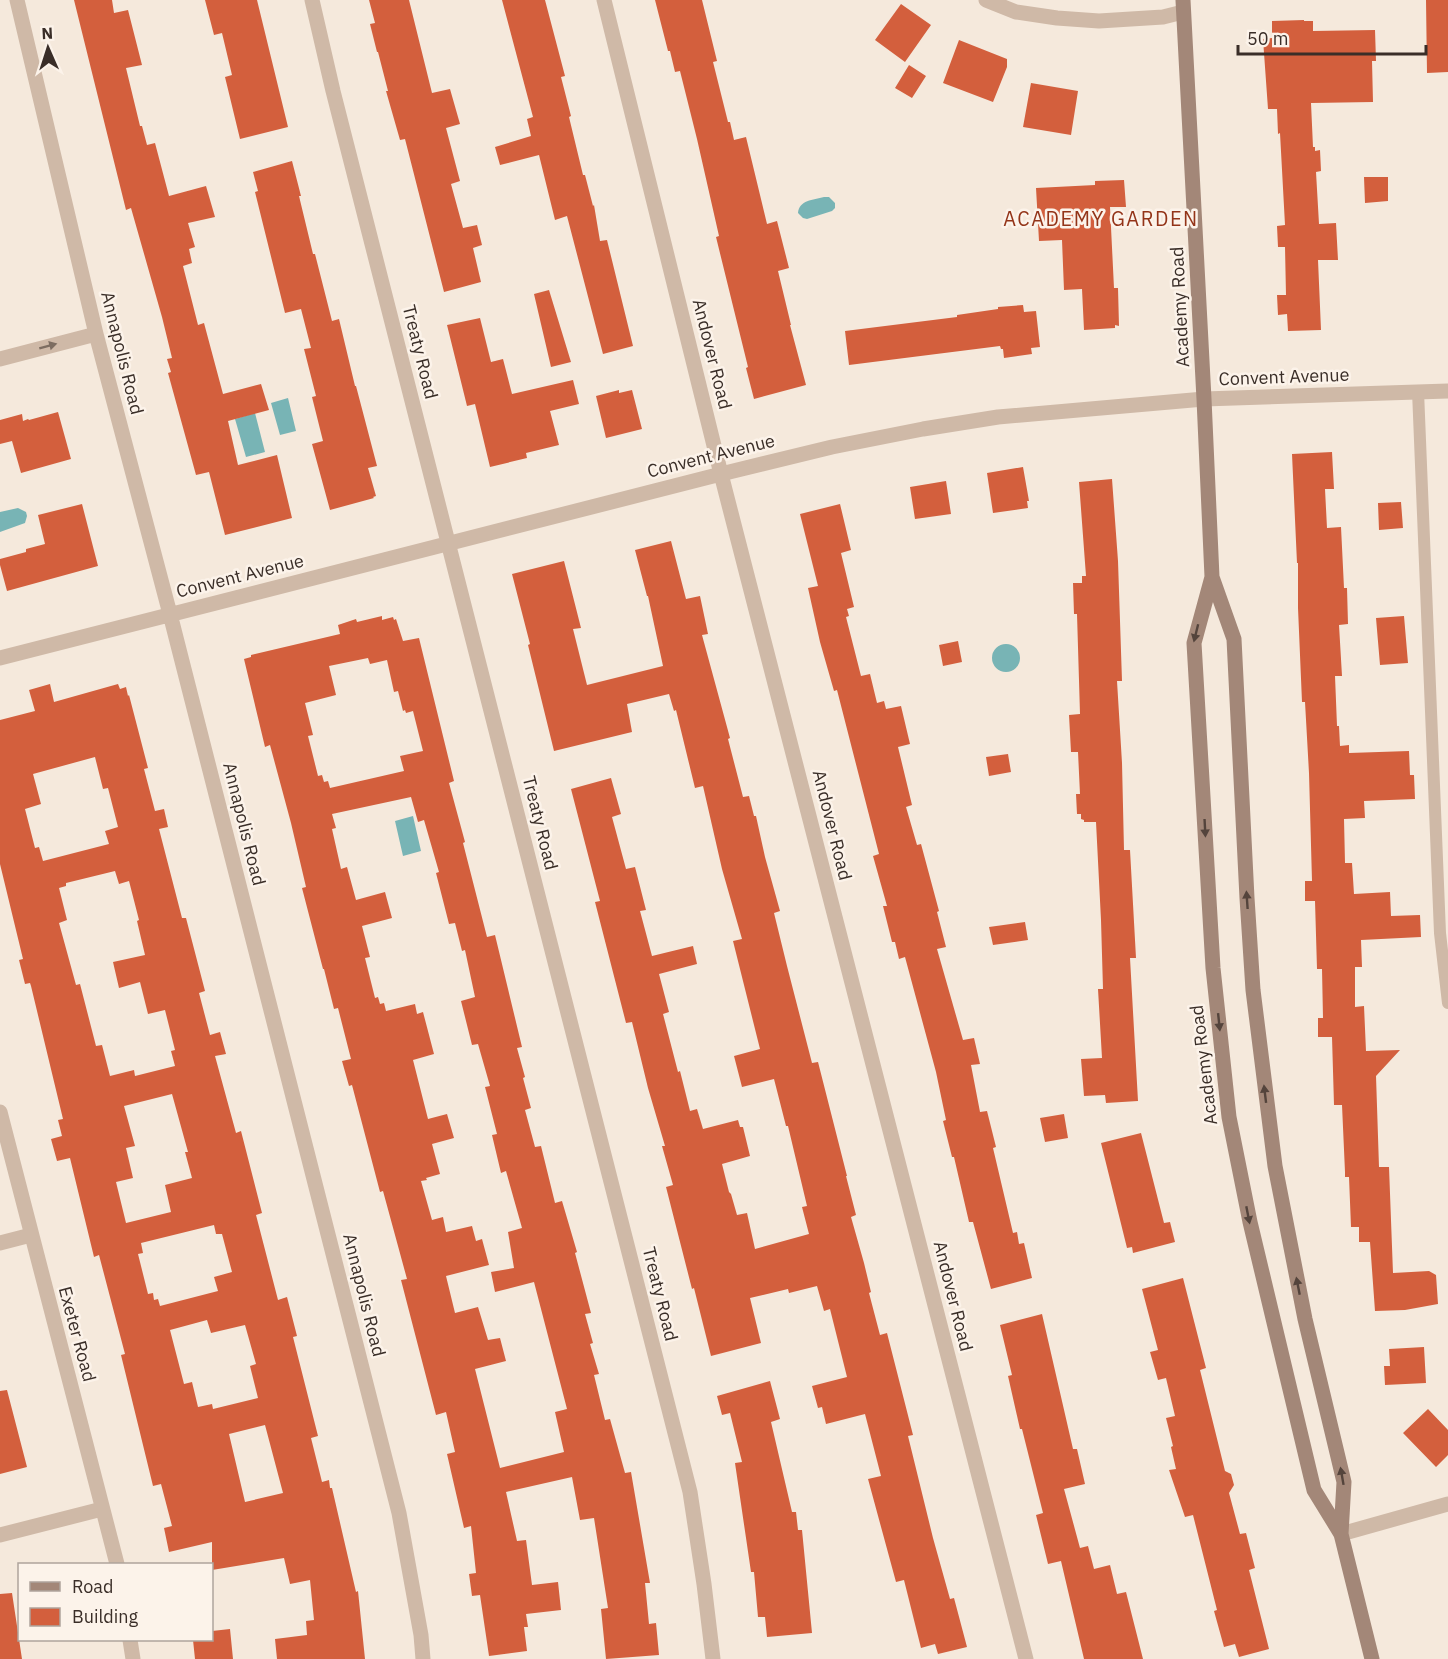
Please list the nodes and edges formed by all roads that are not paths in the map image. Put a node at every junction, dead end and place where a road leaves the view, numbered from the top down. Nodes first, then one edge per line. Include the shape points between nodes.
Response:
1 (17, 0) edge
2 (312, 0) edge
3 (604, 0) edge
4 (986, 0) edge
5 (1183, 6) edge
6 (96, 334) junction
7 (0, 359) edge
8 (1418, 391) junction
9 (1448, 391) edge
10 (1204, 399) junction
11 (721, 474) junction
12 (448, 543) junction
13 (1212, 577) junction
14 (170, 614) junction
15 (0, 658) edge
16 (1448, 1003) edge
17 (0, 1112) edge
18 (31, 1234) junction
19 (0, 1243) edge
20 (1448, 1504) edge
21 (102, 1509) junction
22 (1341, 1534) junction
23 (0, 1535) edge
24 (117, 1563) edge
25 (130, 1641) edge
26 (133, 1659) edge
27 (423, 1659) edge
28 (713, 1659) edge
29 (1026, 1659) edge
30 (1372, 1659) edge

1 - 6 street, Annapolis Road
2 - 12 street, Treaty Road
3 - 11 street, Andover Road
4 - 5 street via 1016,12 1088,21 1163,17
5 - 10 main road, Academy Road
7 -> 6 street
6 - 14 street, Annapolis Road
8 - 9 street, Convent Avenue
8 - 10 street, Convent Avenue
8 - 16 lane via 1440,933
10 - 11 street, Convent Avenue via 998,417 844,445
10 - 13 main road, Academy Road
11 - 12 street, Convent Avenue
11 - 29 street, Andover Road
12 - 14 street, Convent Avenue
12 - 28 street, Treaty Road via 690,1492
22 -> 13 main road, Academy Road via 1344,1482 1305,1319 1275,1166 1252,979 1234,639
13 -> 22 main road, Academy Road via 1194,643 1213,968 1229,1117 1260,1268 1314,1490
14 - 15 street, Convent Avenue
14 - 27 street, Annapolis Road via 399,1513
17 - 18 street, Exeter Road
18 - 19 street
18 - 21 street, Exeter Road
20 - 22 street
21 - 23 street
21 - 24 street, Exeter Road
22 - 30 main road, Academy Road
25 - 26 street

